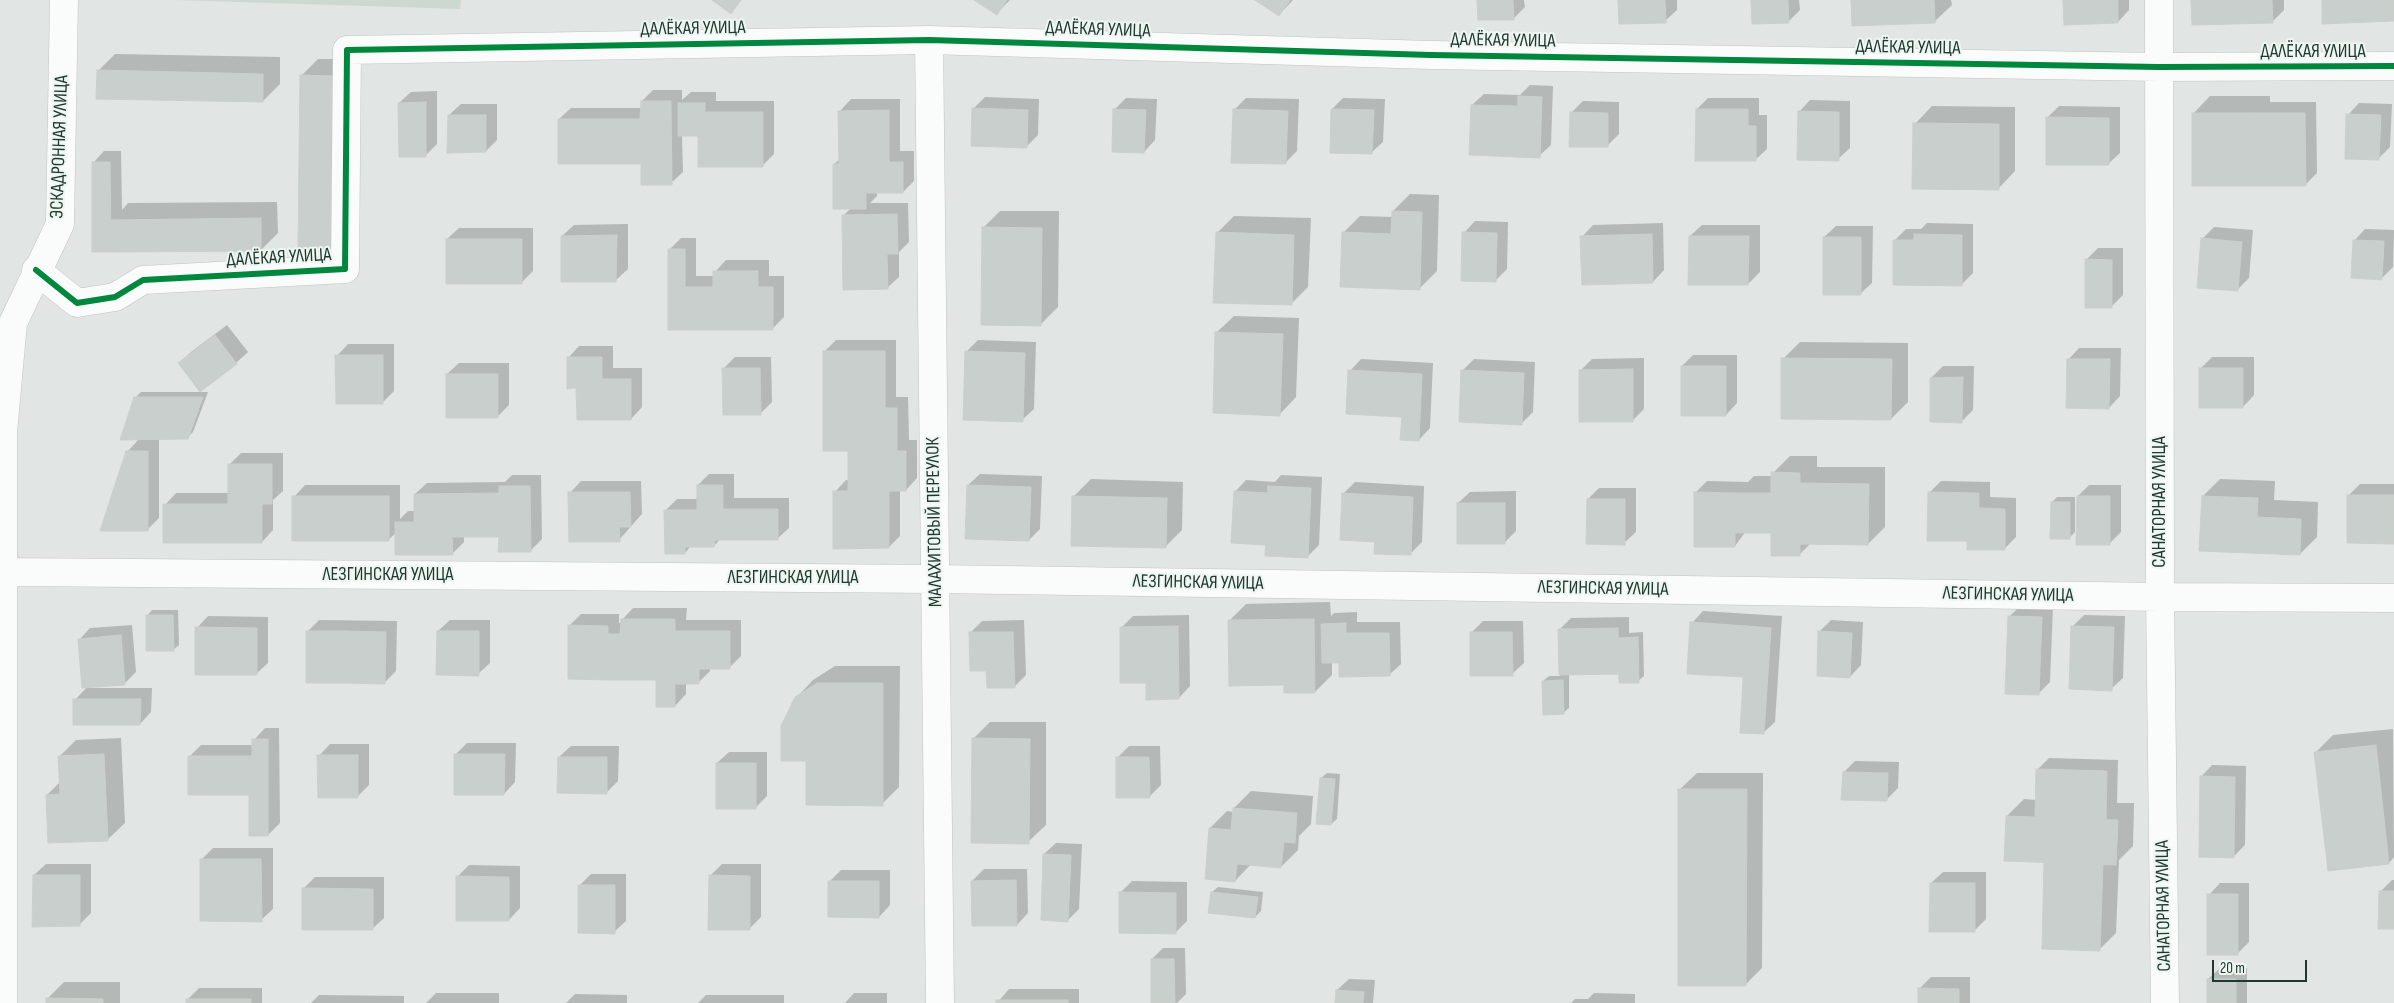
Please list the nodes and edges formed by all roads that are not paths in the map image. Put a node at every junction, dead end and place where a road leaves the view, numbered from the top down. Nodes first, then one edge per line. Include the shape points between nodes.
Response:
1 (64, 0) edge
2 (2159, 0) edge
3 (929, 40) junction
4 (2394, 66) edge
5 (2159, 67) junction
6 (36, 270) junction
7 (3, 572) junction
8 (936, 579) junction
9 (2160, 597) junction
10 (2394, 598) edge
11 (3, 1003) edge
12 (940, 1003) edge
13 (2165, 1003) edge

1 - 6 street, ЭСКАДРОННАЯ УЛИЦА via 60,224
2 - 5 street, САНАТОРНАЯ УЛИЦА
3 - 5 street, ДАЛЁКАЯ УЛИЦА via 1431,55
3 - 6 street, ДАЛЁКАЯ УЛИЦА via 347,50 345,269 143,280 115,297 77,303
3 - 8 street, МАЛАХИТОВЫЙ ПЕРЕУЛОК
4 - 5 street, ДАЛЁКАЯ УЛИЦА
5 - 9 street, САНАТОРНАЯ УЛИЦА
6 - 7 street, ЭСКАДРОННАЯ УЛИЦА via 13,323 3,432
7 - 8 street, ЛЕЗГИНСКАЯ УЛИЦА
7 - 11 street, ЭСКАДРОННАЯ УЛИЦА
8 - 9 street, ЛЕЗГИНСКАЯ УЛИЦА
8 - 12 street, МАЛАХИТОВЫЙ ПЕРЕУЛОК
9 - 10 street, ЛЕЗГИНСКАЯ УЛИЦА
9 - 13 street, САНАТОРНАЯ УЛИЦА

